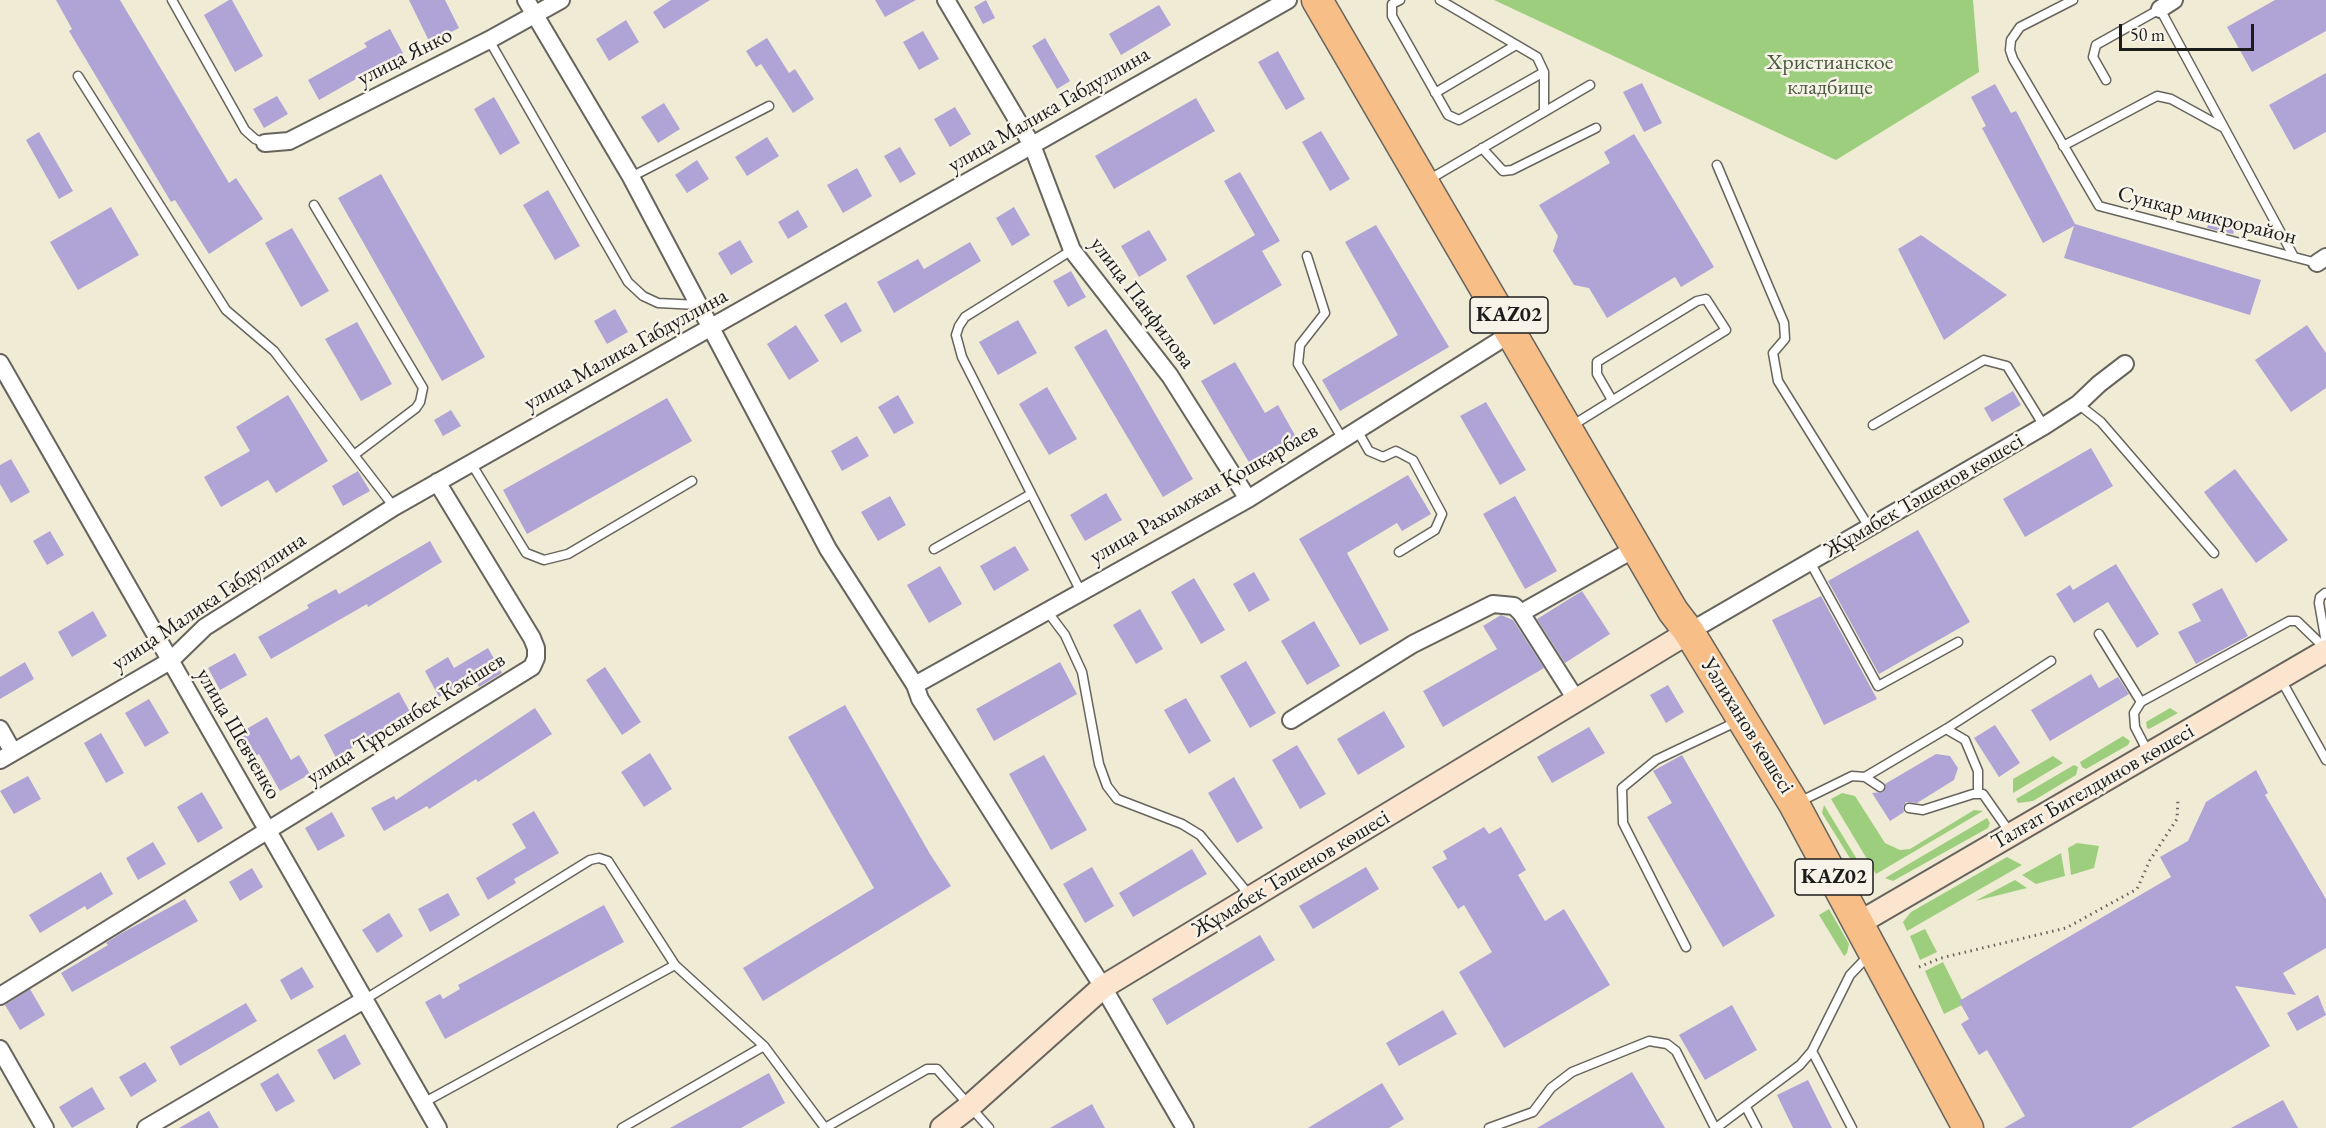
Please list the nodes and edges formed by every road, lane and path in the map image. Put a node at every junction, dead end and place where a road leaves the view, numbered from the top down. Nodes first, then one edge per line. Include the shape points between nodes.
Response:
1 (172, 0) edge
2 (526, 0) edge
3 (561, 0) edge
4 (946, 0) edge
5 (1288, 0) edge
6 (1317, 0) edge
7 (1326, 0) edge
8 (1400, 0) edge
9 (1440, 0) edge
10 (2073, 0) edge
11 (2167, 4) edge
12 (536, 15) junction
13 (489, 40) junction
14 (1516, 45) junction
15 (1544, 72) junction
16 (78, 76) dead end
17 (2106, 80) dead end
18 (1590, 85) dead end
19 (1435, 93) junction
20 (769, 106) dead end
21 (1544, 110) junction
22 (1596, 128) dead end
23 (2224, 128) junction
24 (265, 143) joint
25 (1032, 145) junction
26 (2062, 146) junction
27 (1482, 148) junction
28 (1717, 165) dead end
29 (631, 177) junction
30 (1430, 178) junction
31 (314, 205) dead end
32 (1072, 250) junction
33 (1307, 256) dead end
34 (2294, 257) junction
35 (2323, 263) edge
36 (699, 305) junction
37 (711, 328) junction
38 (1510, 334) junction
39 (0, 363) edge
40 (2126, 364) dead end
41 (1612, 400) junction
42 (2078, 404) junction
43 (1573, 424) junction
44 (1873, 425) dead end
45 (2044, 426) junction
46 (1350, 434) junction
47 (354, 455) junction
48 (471, 463) junction
49 (692, 481) dead end
50 (437, 482) junction
51 (1031, 494) junction
52 (1248, 499) junction
53 (394, 507) junction
54 (1869, 527) junction
55 (1636, 548) junction
56 (934, 549) dead end
57 (1399, 552) dead end
58 (2214, 553) dead end
59 (1810, 562) junction
60 (1081, 592) junction
61 (2325, 593) edge
62 (1047, 611) junction
63 (1521, 613) junction
64 (1689, 632) junction
65 (2099, 634) dead end
66 (1958, 642) dead end
67 (2326, 643) edge
68 (2326, 650) edge
69 (170, 661) junction
70 (2050, 661) dead end
71 (2280, 678) junction
72 (915, 685) junction
73 (1577, 701) junction
74 (2141, 702) junction
75 (1742, 719) junction
76 (1291, 720) dead end
77 (0, 729) edge
78 (1946, 729) junction
79 (2150, 754) junction
80 (7, 756) edge
81 (2326, 760) edge
82 (1865, 777) junction
83 (1880, 787) dead end
84 (1978, 793) junction
85 (2178, 799) dead end
86 (1794, 804) junction
87 (1909, 808) dead end
88 (268, 831) junction
89 (2011, 834) junction
90 (1251, 897) junction
91 (1860, 923) junction
92 (1686, 947) dead end
93 (1874, 950) junction
94 (675, 965) junction
95 (1919, 967) dead end
96 (1103, 987) junction
97 (0, 996) edge
98 (364, 1000) junction
99 (764, 1047) junction
100 (0, 1049) edge
101 (1812, 1051) junction
102 (423, 1103) junction
103 (970, 1106) junction
104 (1746, 1107) junction
105 (45, 1128) edge
106 (146, 1128) edge
107 (438, 1128) edge
108 (622, 1128) edge
109 (825, 1128) edge
110 (942, 1128) edge
111 (989, 1128) edge
112 (1185, 1128) edge
113 (1489, 1128) edge
114 (1716, 1128) edge
115 (1756, 1128) edge
116 (1852, 1128) edge
117 (1968, 1128) edge

1 - 24 lane via 245,130
2 - 12 street
3 - 12 street, улица Янко
4 - 25 street, улица Панфилова
5 - 25 street, улица Малика Габдуллина
6 - 38 highway, KАZ02
7 - 30 highway, KАZ02
8 - 19 lane via 1392,4 1392,16
9 - 14 lane
10 - 26 lane, Сункар микрорайон via 2020,27 2011,40 2013,60
11 - 17 lane via 2096,45 2093,57
11 - 23 lane
12 - 13 street, улица Янко
12 - 29 street
13 - 24 street, улица Янко via 289,141
13 - 36 lane via 628,282 658,303
14 - 15 lane via 1537,57
14 - 19 lane
15 - 19 lane via 1459,120 1448,115
15 - 21 lane
16 - 47 lane via 226,310 274,351
18 - 21 lane
20 - 29 lane
21 - 27 lane
22 - 27 lane via 1512,170 1503,171
23 - 26 lane via 2171,99 2157,96
23 - 34 lane
25 - 32 street, улица Панфилова
25 - 37 street, улица Малика Габдуллина
26 - 34 lane, Сункар микрорайон via 2095,201 2106,209
27 - 30 lane
28 - 54 lane via 1784,322 1785,339 1773,353 1778,381
29 - 36 street
30 - 43 highway, KАZ02
31 - 47 lane via 423,388 416,408
32 - 51 lane via 965,317 956,335 962,357
32 - 52 street, улица Панфилова via 1170,375
33 - 46 lane via 1325,313 1300,345 1298,364
34 - 35 lane, Сункар микрорайон
36 - 37 street
37 - 48 street, улица Малика Габдуллина
37 - 72 street via 828,549
38 - 46 street, улица Рахымжан Қошқарбаев
38 - 55 highway, Уәлиханов көшесі / KАZ02
39 - 69 street, улица Шевченко
40 - 42 street, Жұмабек Тәшенов көшесі
41 - 41 lane via 1726,330 1706,299 1597,362 1597,374
41 - 43 lane
42 - 45 street, Жұмабек Тәшенов көшесі
42 - 58 lane via 2101,422
43 - 64 highway, KАZ02 via 1681,609
44 - 45 lane via 1984,360 2007,366
45 - 54 street, Жұмабек Тәшенов көшесі
46 - 52 street, улица Рахымжан Қошқарбаев
46 - 57 lane via 1369,451 1383,457 1396,451 1413,460 1442,514 1436,530
47 - 53 lane
48 - 49 lane via 526,553 544,560 568,554
48 - 50 street, улица Малика Габдуллина
50 - 53 street, улица Малика Габдуллина
50 - 88 street, улица Тұрсынбек Кәкішев via 532,638 536,648 532,668
51 - 56 lane
51 - 60 lane
52 - 60 street, улица Рахымжан Қошқарбаев
53 - 69 street, улица Малика Габдуллина via 205,627
54 - 59 street, Жұмабек Тәшенов көшесі
55 - 63 street
55 - 64 highway, Уәлиханов көшесі / KАZ02
59 - 64 street, Жұмабек Тәшенов көшесі
59 - 66 lane via 1878,686
60 - 62 street, улица Рахымжан Қошқарбаев
61 - 67 lane via 2319,603
62 - 72 street, улица Рахымжан Қошқарбаев
62 - 90 lane via 1065,635 1082,672 1099,764 1107,786 1117,800 1182,824 1200,835
63 - 73 street
63 - 76 street via 1514,606 1493,604 1413,644
64 - 73 main road, Жұмабек Тәшенов көшесі
64 - 75 highway, Уәлиханов көшесі / KАZ02
65 - 74 lane
68 - 71 main road, Талғат Бигелдинов көшесі
68 - 74 lane via 2297,621 2289,621
69 - 80 street, улица Малика Габдуллина
69 - 88 street, улица Шевченко
70 - 78 lane
71 - 79 main road, Талғат Бигелдинов көшесі
71 - 81 lane
72 - 96 street via 920,699
73 - 90 main road, Жұмабек Тәшенов көшесі
74 - 79 lane via 2134,713 2135,727
75 - 86 highway, Уәлиханов көшесі / KАZ02
75 - 92 lane via 1656,760 1622,788 1623,822
77 - 80 street
78 - 82 lane
78 - 84 lane via 1965,740 1978,771
79 - 89 main road, Талғат Бигелдинов көшесі
82 - 83 lane
82 - 86 lane via 1845,779
84 - 87 lane via 1927,809
84 - 89 lane via 1989,800
85 - 95 path via 2177,819 2150,860 2137,889 2066,928 1941,958
86 - 91 highway, Уәлиханов көшесі / KАZ02
88 - 97 street, улица Тұрсынбек Кәкішев
88 - 98 street, улица Шевченко
89 - 91 main road, Талғат Бигелдинов көшесі
90 - 96 main road, Жұмабек Тәшенов көшесі
91 - 93 highway, Уәлиханов көшесі / KАZ02
93 - 101 lane via 1850,975
93 - 117 highway, Уәлиханов көшесі / KАZ02
94 - 98 lane via 608,861 599,858
94 - 99 lane
94 - 102 lane
96 - 103 main road, Жұмабек Тәшенов көшесі
96 - 112 street
98 - 102 street, улица Шевченко
98 - 106 street
99 - 108 lane
99 - 109 lane
100 - 105 street
101 - 104 lane via 1787,1078
101 - 116 lane
102 - 107 street, улица Шевченко
103 - 109 lane via 945,1075 937,1069 927,1069
103 - 110 main road, Жұмабек Тәшенов көшесі
103 - 111 lane
104 - 114 lane
104 - 115 lane
113 - 114 lane via 1533,1113 1551,1088 1572,1072 1649,1041 1667,1044 1676,1052

